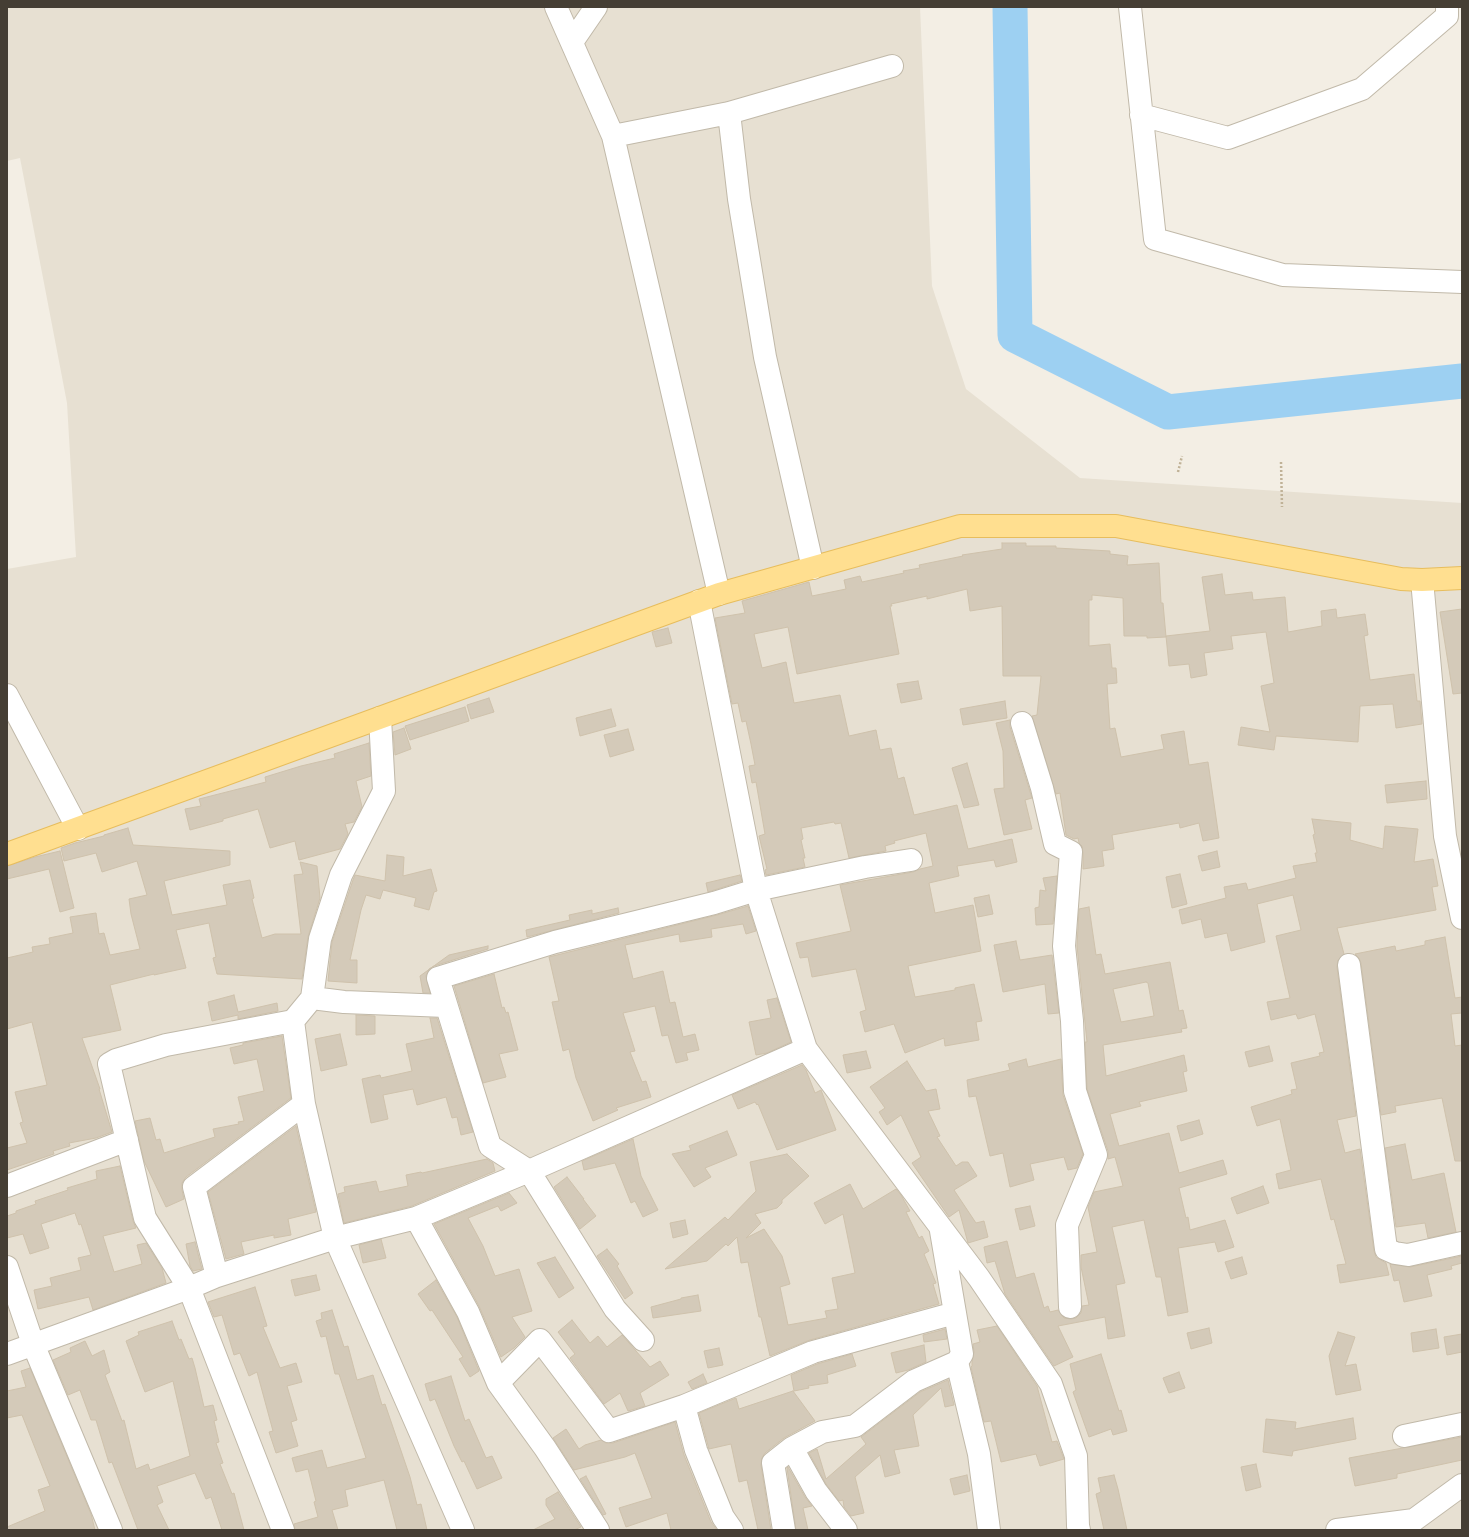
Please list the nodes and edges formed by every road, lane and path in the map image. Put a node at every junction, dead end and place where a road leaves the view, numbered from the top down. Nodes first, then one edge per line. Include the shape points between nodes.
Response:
1 (556, 7) edge
2 (596, 7) edge
3 (1130, 7) edge
4 (1447, 7) edge
5 (572, 42) junction
6 (892, 66) dead end
7 (729, 113) junction
8 (1141, 115) junction
9 (613, 136) junction
10 (1462, 282) edge
11 (1182, 456) dead end
12 (1281, 462) dead end
13 (1178, 472) dead end
14 (1282, 507) dead end
15 (813, 568) junction
16 (1462, 578) edge
17 (1422, 580) junction
18 (709, 598) junction
19 (7, 695) edge
20 (380, 718) junction
21 (1022, 723) dead end
22 (78, 829) junction
23 (7, 854) edge
24 (911, 860) dead end
25 (756, 890) junction
26 (1462, 918) edge
27 (1349, 965) dead end
28 (312, 998) junction
29 (446, 1006) junction
30 (293, 1021) junction
31 (806, 1049) junction
32 (304, 1104) junction
33 (126, 1140) junction
34 (529, 1171) junction
35 (7, 1186) edge
36 (416, 1218) junction
37 (940, 1227) junction
38 (335, 1238) junction
39 (1462, 1243) edge
40 (7, 1267) edge
41 (217, 1276) junction
42 (189, 1288) junction
43 (1070, 1307) dead end
44 (955, 1313) junction
45 (643, 1340) dead end
46 (33, 1344) junction
47 (7, 1354) edge
48 (957, 1362) junction
49 (498, 1383) junction
50 (684, 1406) junction
51 (1462, 1424) edge
52 (1404, 1436) dead end
53 (792, 1448) junction
54 (1462, 1485) edge
55 (111, 1530) edge
56 (283, 1530) edge
57 (463, 1530) edge
58 (598, 1530) edge
59 (732, 1530) edge
60 (784, 1530) edge
61 (846, 1530) edge
62 (989, 1530) edge
63 (1079, 1530) edge
64 (1338, 1530) edge

1 - 5 street
2 - 5 street
3 - 8 street
4 - 8 street via 1448,16 1362,89 1228,138
5 - 9 street
6 - 7 street
7 - 9 street
7 - 15 street via 739,199 765,357
8 - 10 street via 1155,239 1283,275
9 - 18 street
11 - 13 path
12 - 14 path
15 - 17 main road via 960,526 1116,526 1401,579
15 - 18 main road
16 - 17 main road
17 - 26 street via 1446,836
18 - 20 main road
18 - 25 street
19 - 22 street
20 - 22 main road
20 - 28 street via 384,791 341,875 320,939
21 - 43 street via 1042,788 1055,844 1071,852 1064,946 1072,1021 1074,1091 1096,1155 1067,1225
22 - 23 main road
24 - 25 street
25 - 29 street via 714,903 555,942 438,978
25 - 31 street
27 - 39 street via 1386,1249 1395,1254 1408,1255
28 - 29 street via 344,1002
28 - 30 street
29 - 34 street via 490,1146
30 - 32 street
30 - 33 street via 166,1045 109,1064
31 - 34 street
31 - 37 street
32 - 38 street
32 - 41 street via 194,1187
33 - 35 street
33 - 42 street via 145,1218
34 - 36 street
34 - 45 street via 615,1309
36 - 38 street
36 - 49 street via 468,1312
37 - 44 street
37 - 63 street via 979,1278 1051,1384 1076,1456
38 - 41 street
38 - 57 street
40 - 46 street
41 - 42 street
42 - 46 street
42 - 56 street
44 - 48 street via 962,1354
44 - 50 street via 813,1352
46 - 47 street
46 - 55 street
48 - 53 street via 914,1382 855,1426 822,1432
48 - 62 street via 979,1454
49 - 50 street via 540,1340 608,1431
49 - 58 street via 545,1448
50 - 59 street via 696,1450 723,1517
51 - 52 street
53 - 60 street via 773,1463
53 - 61 street via 816,1491
54 - 64 street via 1414,1520

